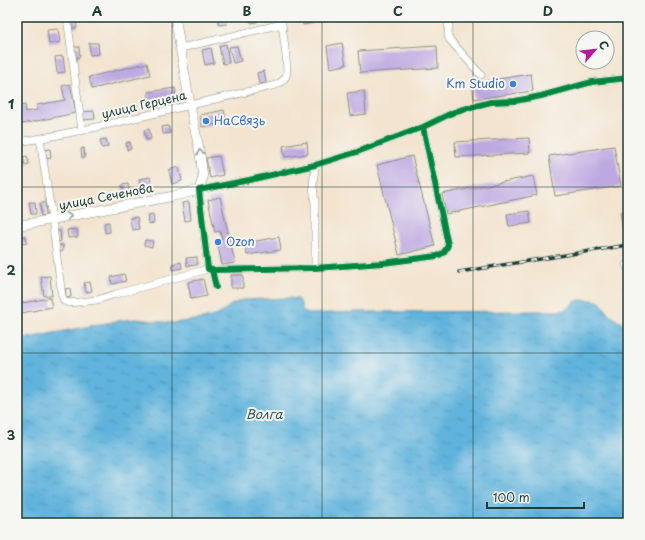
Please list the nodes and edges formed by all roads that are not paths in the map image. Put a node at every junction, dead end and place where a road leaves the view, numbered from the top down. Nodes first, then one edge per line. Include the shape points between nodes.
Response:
1 (67, 17) edge
2 (175, 17) edge
3 (448, 17) edge
4 (281, 21) edge
5 (181, 48) junction
6 (481, 75) dead end
7 (628, 78) edge
8 (190, 105) junction
9 (423, 127) junction
10 (82, 130) junction
11 (40, 139) junction
12 (17, 142) edge
13 (315, 165) junction
14 (199, 190) junction
15 (52, 219) junction
16 (17, 226) edge
17 (316, 268) junction
18 (210, 269) junction
19 (216, 287) dead end

1 - 10 street
2 - 5 main road
3 - 6 street via 450,40
4 - 5 street
4 - 8 street, улица Герцена via 287,72 283,80 276,85
5 - 8 main road
7 - 9 street via 592,82 541,96 491,102 454,112
8 - 10 street, улица Герцена
14 -> 8 main road via 203,177
9 - 13 street
9 - 17 street via 448,245 445,252 437,256 383,263
10 - 11 street, улица Герцена
11 - 12 street, улица Герцена
11 - 15 street
13 - 14 street
13 - 17 street via 313,186
15 -> 14 main road, улица Сеченова
14 - 18 street
15 - 16 main road, улица Сеченова
15 - 18 street via 62,296 64,301 69,303 97,300
17 - 18 street
18 - 19 street

